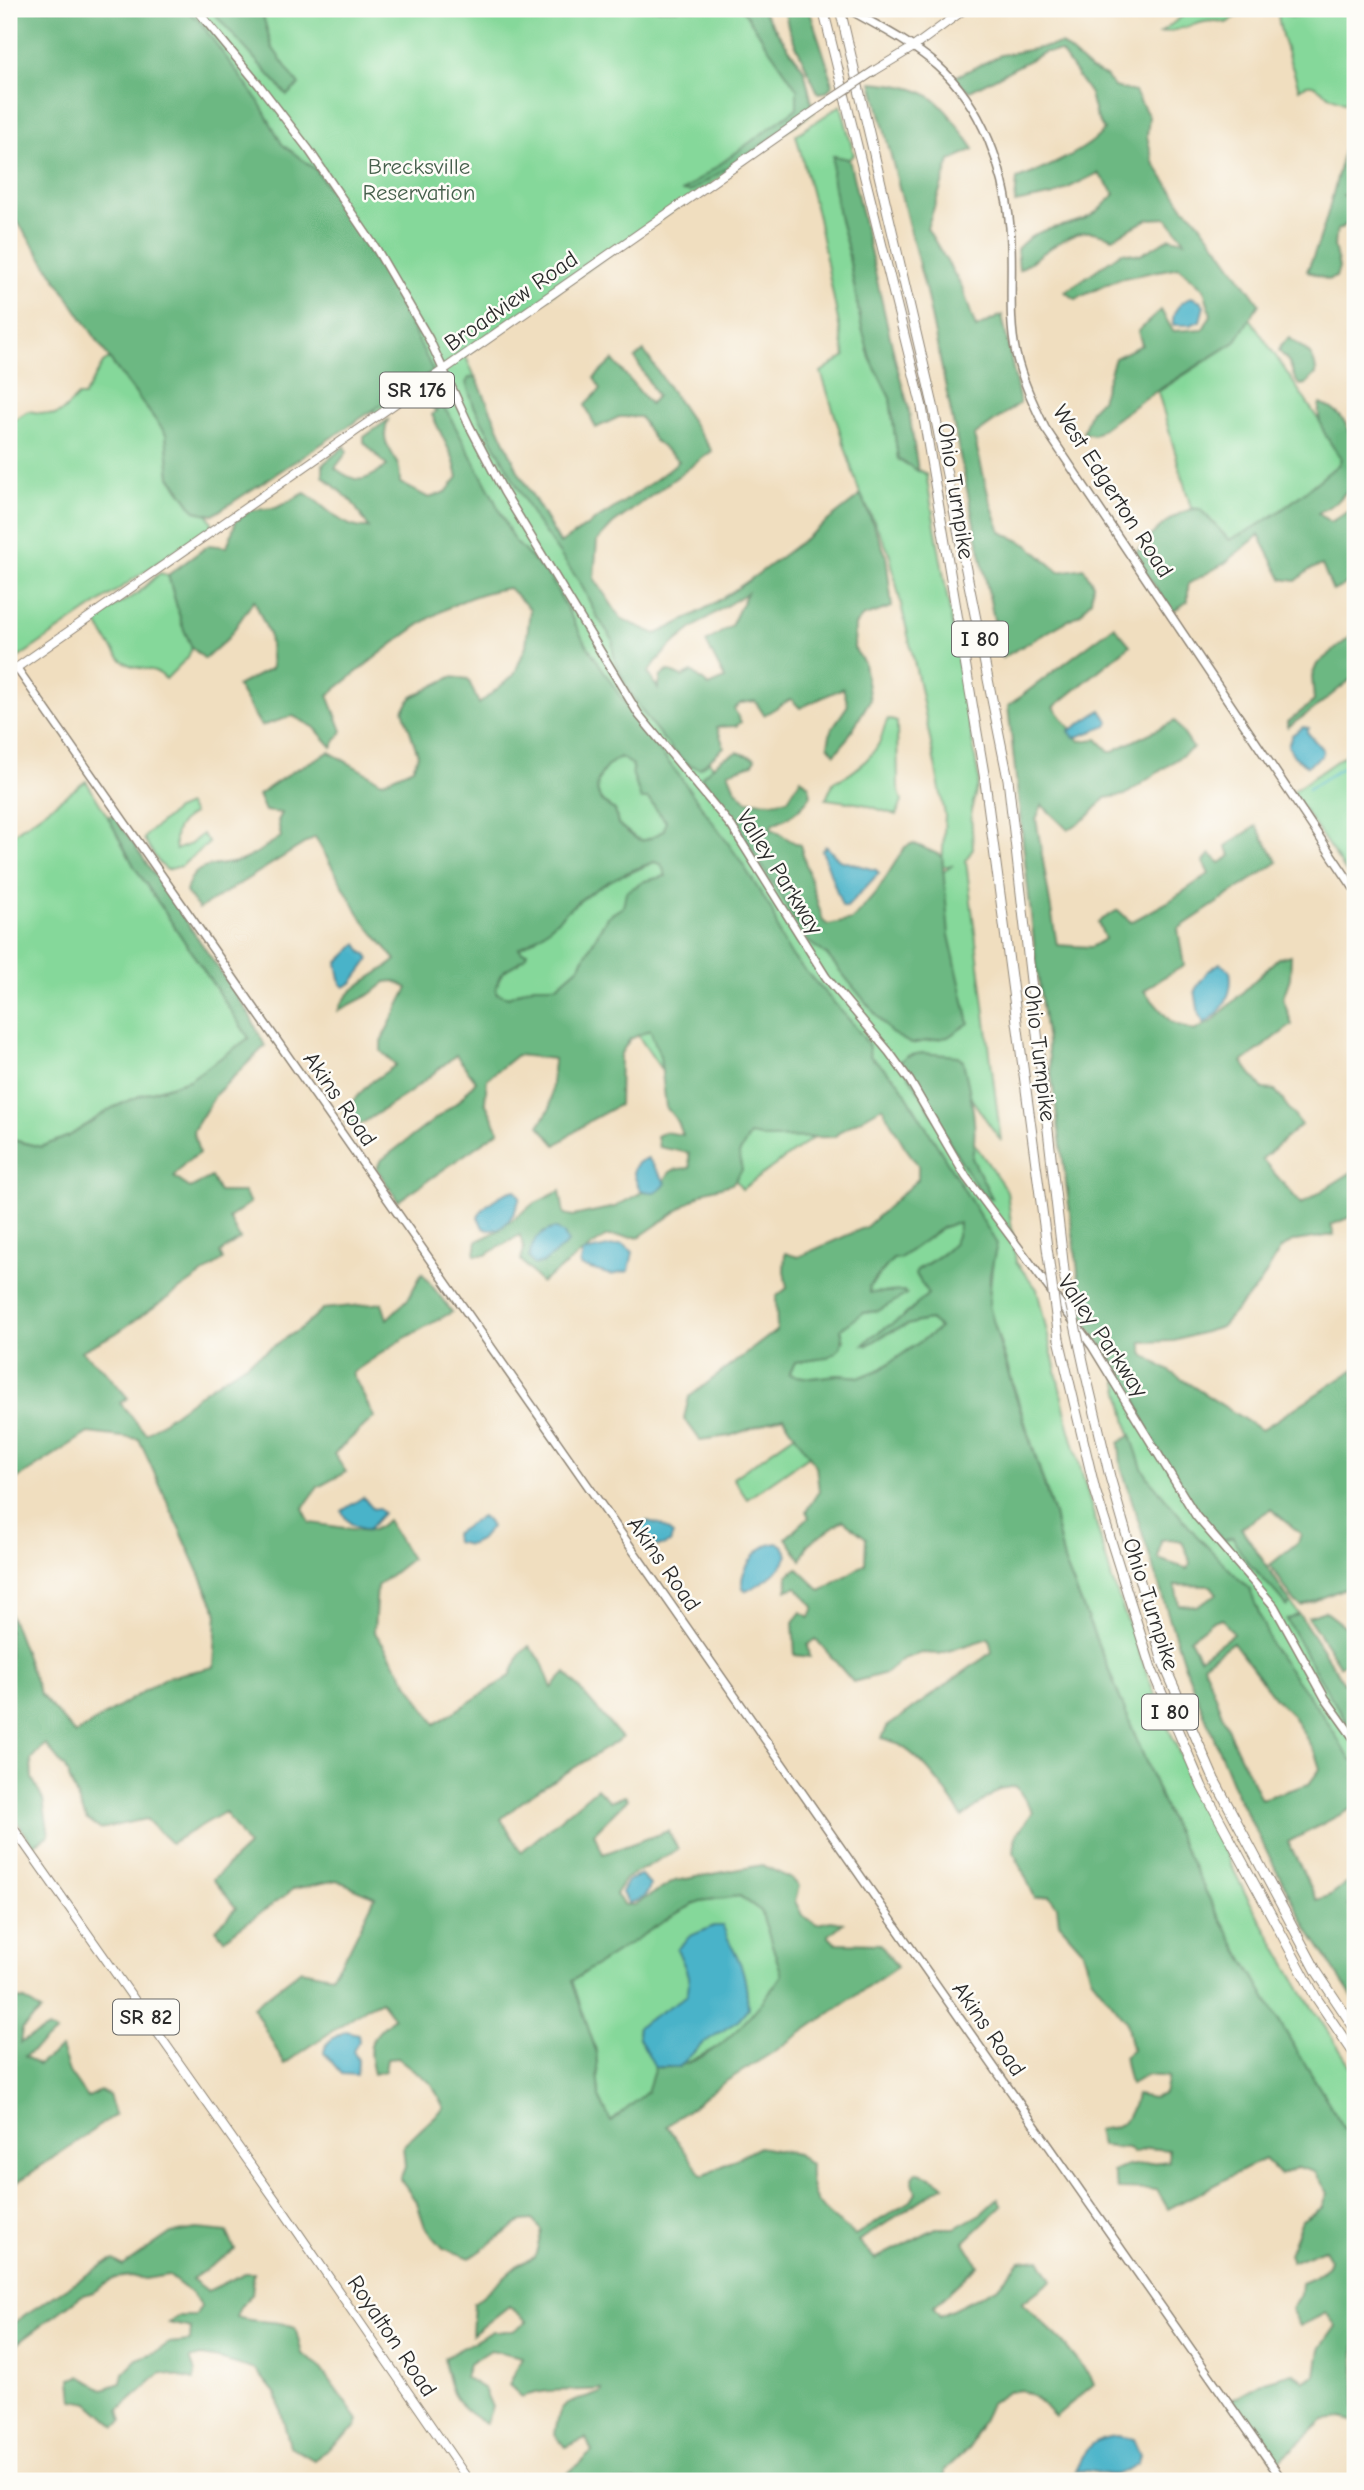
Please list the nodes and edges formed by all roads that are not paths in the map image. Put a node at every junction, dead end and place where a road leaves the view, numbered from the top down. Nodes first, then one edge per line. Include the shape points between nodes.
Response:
1 (196, 9) edge
2 (823, 9) edge
3 (840, 9) edge
4 (848, 9) edge
5 (965, 9) edge
6 (912, 48) junction
7 (444, 371) junction
8 (13, 670) edge
9 (1355, 890) edge
10 (1355, 1740) edge
11 (9, 1822) edge
12 (1355, 2029) edge
13 (1355, 2055) edge
14 (468, 2481) edge
15 (1283, 2481) edge

1 - 7 street, Valley Parkway via 309,150 377,250
2 - 13 highway, Ohio Turnpike / I 80, bridge via 922,407 984,774 1059,1339 1095,1490 1151,1668 1202,1787 1315,1996
3 - 12 highway, Ohio Turnpike / I 80, bridge via 933,405 1008,779 1065,1279 1110,1477 1163,1662 1214,1779 1317,1972
4 - 6 street, West Edgerton Road
5 - 6 main road, Broadview Road / SR 176
6 - 7 main road, Broadview Road / SR 176, bridge via 823,105
6 - 9 street, West Edgerton Road via 954,84 978,117 1000,167 1010,227 1016,354 1045,428
7 - 8 main road, Broadview Road / SR 176
7 - 10 street, Valley Parkway via 503,492 634,707 732,827 826,977 910,1081 966,1177 1092,1346 1196,1516 1274,1606 1325,1698
8 - 15 street, Akins Road
11 - 14 main road, Royalton Road / SR 82

